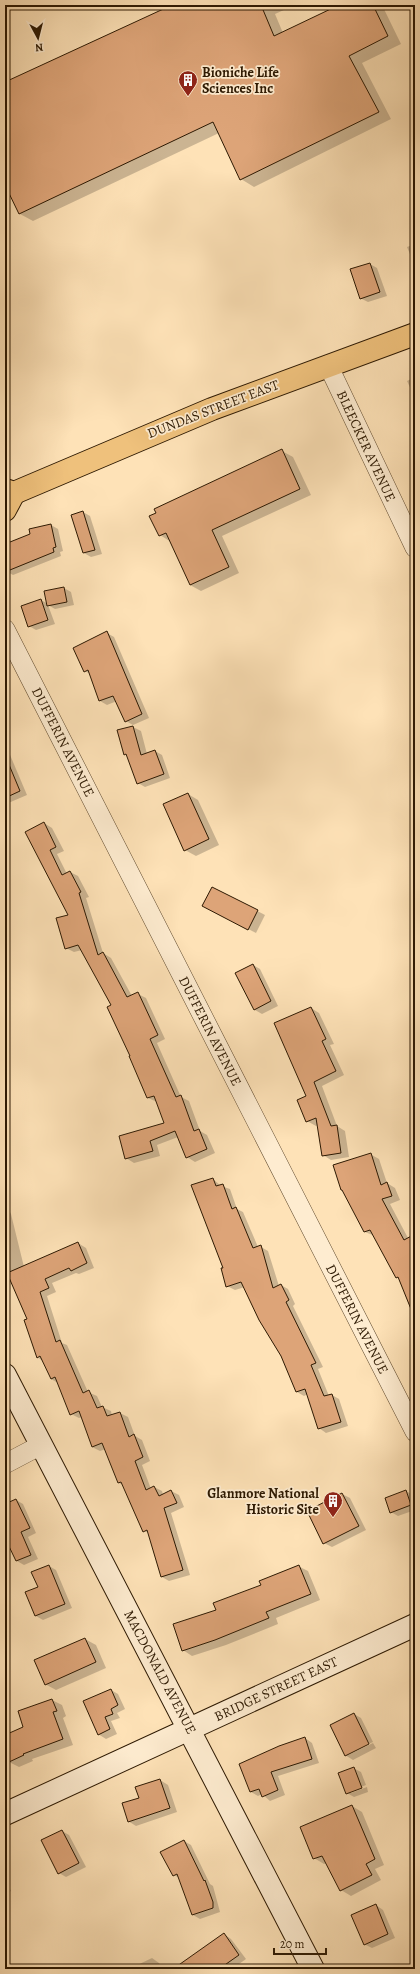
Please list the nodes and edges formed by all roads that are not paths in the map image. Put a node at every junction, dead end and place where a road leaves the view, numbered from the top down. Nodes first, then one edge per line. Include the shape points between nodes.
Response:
1 (415, 334) edge
2 (328, 365) junction
3 (8, 498) edge
4 (415, 548) edge
5 (5, 629) edge
6 (5, 1375) edge
7 (415, 1432) edge
8 (41, 1445) junction
9 (5, 1464) edge
10 (415, 1625) edge
11 (190, 1729) junction
12 (5, 1814) edge
13 (313, 1969) edge

1 - 2 main road, DUNDAS STREET EAST
2 - 3 main road, DUNDAS STREET EAST via 205,411
2 - 4 street, BLEECKER AVENUE
5 - 7 street, DUFFERIN AVENUE
6 - 8 street, MACDONALD AVENUE
8 - 9 street
8 - 11 street, MACDONALD AVENUE
10 - 11 street, BRIDGE STREET EAST
11 - 12 street, BRIDGE STREET EAST
11 - 13 street, MACDONALD AVENUE

